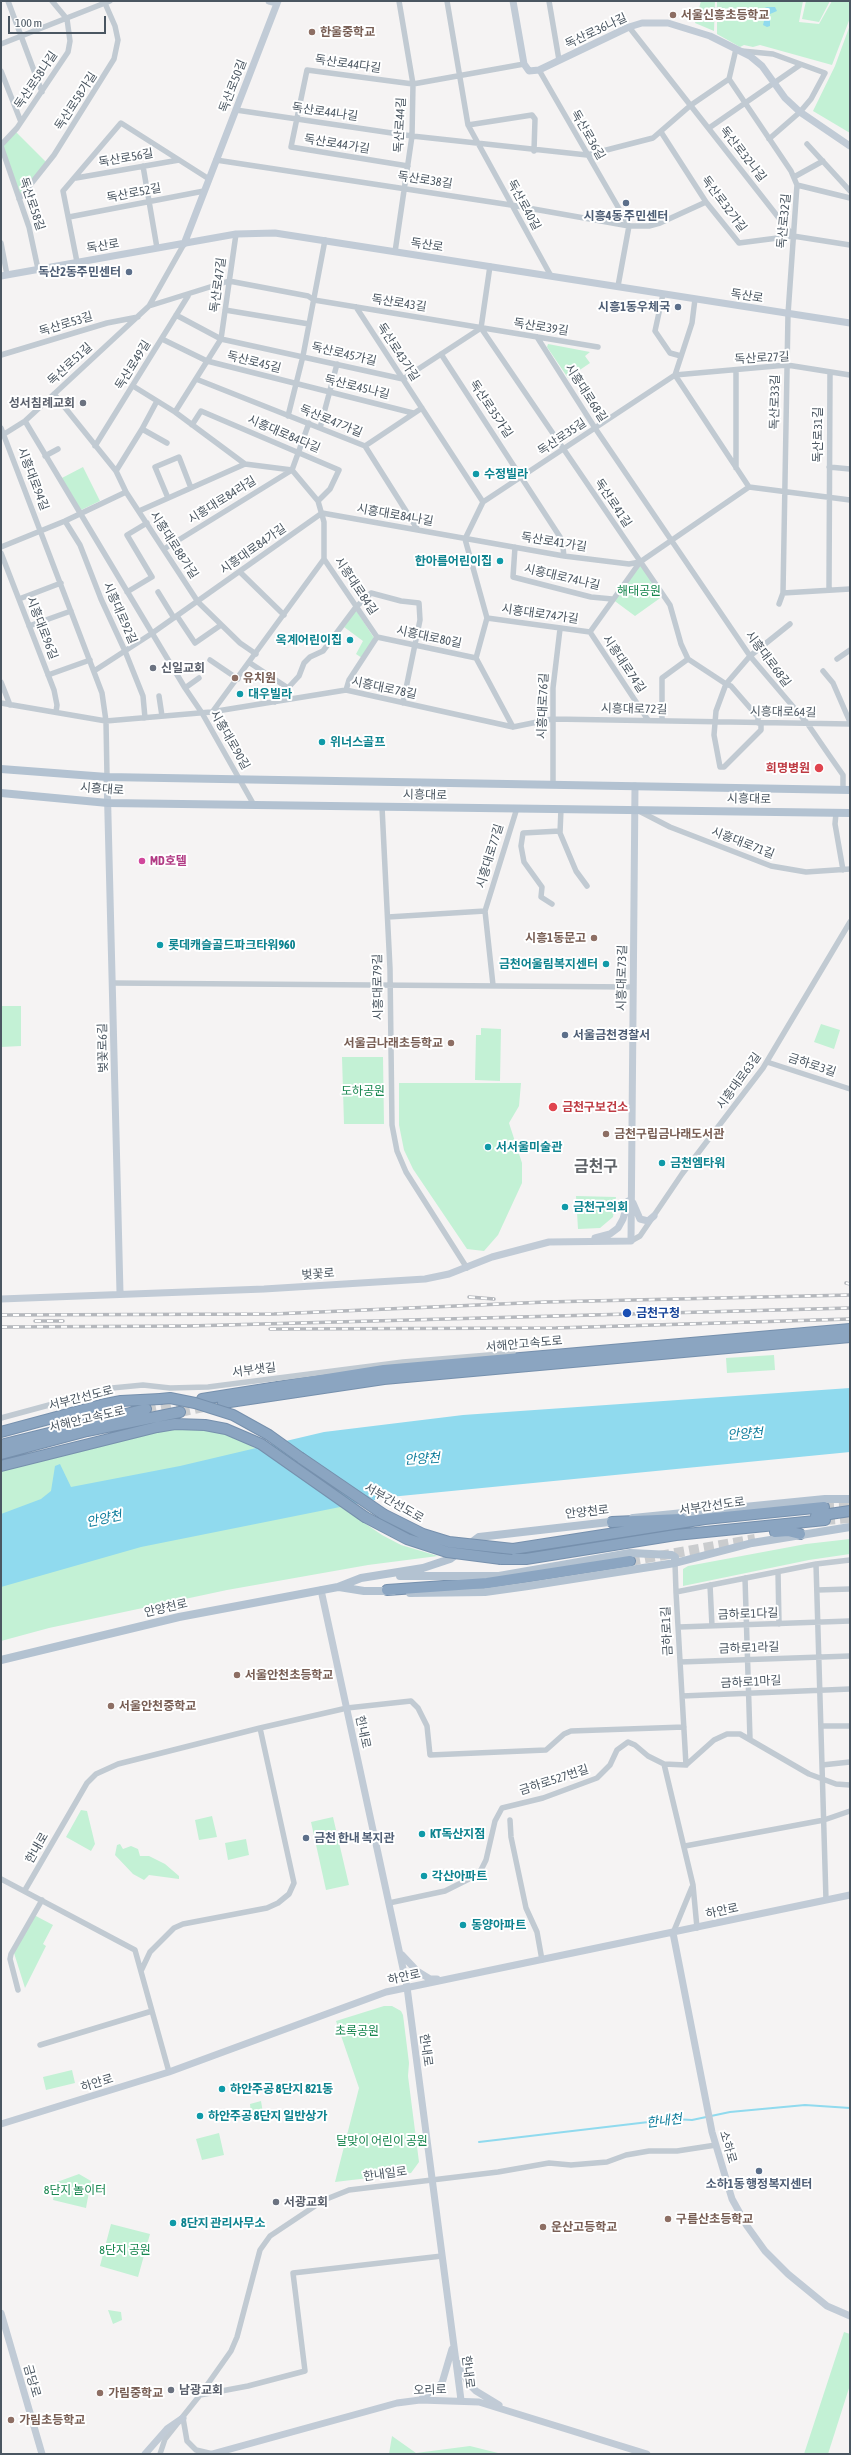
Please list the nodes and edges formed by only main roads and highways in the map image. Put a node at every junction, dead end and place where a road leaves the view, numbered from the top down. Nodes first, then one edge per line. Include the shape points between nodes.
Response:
1 (1, 769) edge
2 (846, 790) edge
3 (1, 793) edge
4 (850, 813) edge
5 (850, 1329) edge
6 (850, 1337) edge
7 (384, 1374) junction
8 (202, 1398) dead end
9 (223, 1403) tunnel mouth
10 (146, 1409) tunnel mouth
11 (180, 1412) tunnel mouth
12 (1, 1432) edge
13 (1, 1445) edge
14 (1, 1454) edge
15 (1, 1466) edge
16 (850, 1498) edge
17 (824, 1507) tunnel mouth
18 (850, 1510) edge
19 (705, 1519) junction
20 (825, 1520) tunnel mouth
21 (612, 1522) junction
22 (850, 1527) edge
23 (652, 1529) junction
24 (800, 1534) junction
25 (649, 1540) junction
26 (630, 1561) tunnel mouth
27 (675, 1563) junction
28 (382, 1575) junction
29 (338, 1587) junction
30 (387, 1590) junction
31 (1, 1660) edge

1 - 2 main road, 시흥대로 via 107,777
3 - 4 main road, 시흥대로 via 108,803
5 - 7 highway, 서해안고속도로
6 - 7 highway, 서해안고속도로
7 - 8 highway, 서해안고속도로
7 - 9 highway, 서해안고속도로
10 - 13 highway, 서해안고속도로
11 - 14 highway, 서해안고속도로 via 87,1431
12 - 23 highway, 서부간선도로, bridge via 121,1401 160,1398 194,1403 233,1415 252,1425 383,1514 423,1534 472,1546 513,1549
15 - 25 highway, 서부간선도로, bridge via 133,1432 175,1424 205,1425 226,1429 261,1444 365,1517 388,1530 447,1552 501,1559 526,1559
16 - 21 main road, 안양천로 via 648,1515
17 - 19 highway, 서부간선도로
18 - 23 highway via 827,1515
19 - 21 highway
19 - 23 highway, 서부간선도로
20 - 25 highway, 서부간선도로
21 - 28 main road, 안양천로 via 479,1537 444,1562
22 - 24 main road, 안양천로
24 - 25 highway via 788,1531 680,1541
24 - 27 main road, 안양천로 via 736,1546
26 - 30 highway via 486,1582
27 - 28 main road via 675,1557 672,1555 630,1553 499,1576
27 - 30 main road, 안양천로 via 485,1592 408,1593
28 - 29 main road, 안양천로 via 361,1578
29 - 30 main road, 안양천로 via 364,1592
29 - 31 main road, 안양천로 via 179,1617

